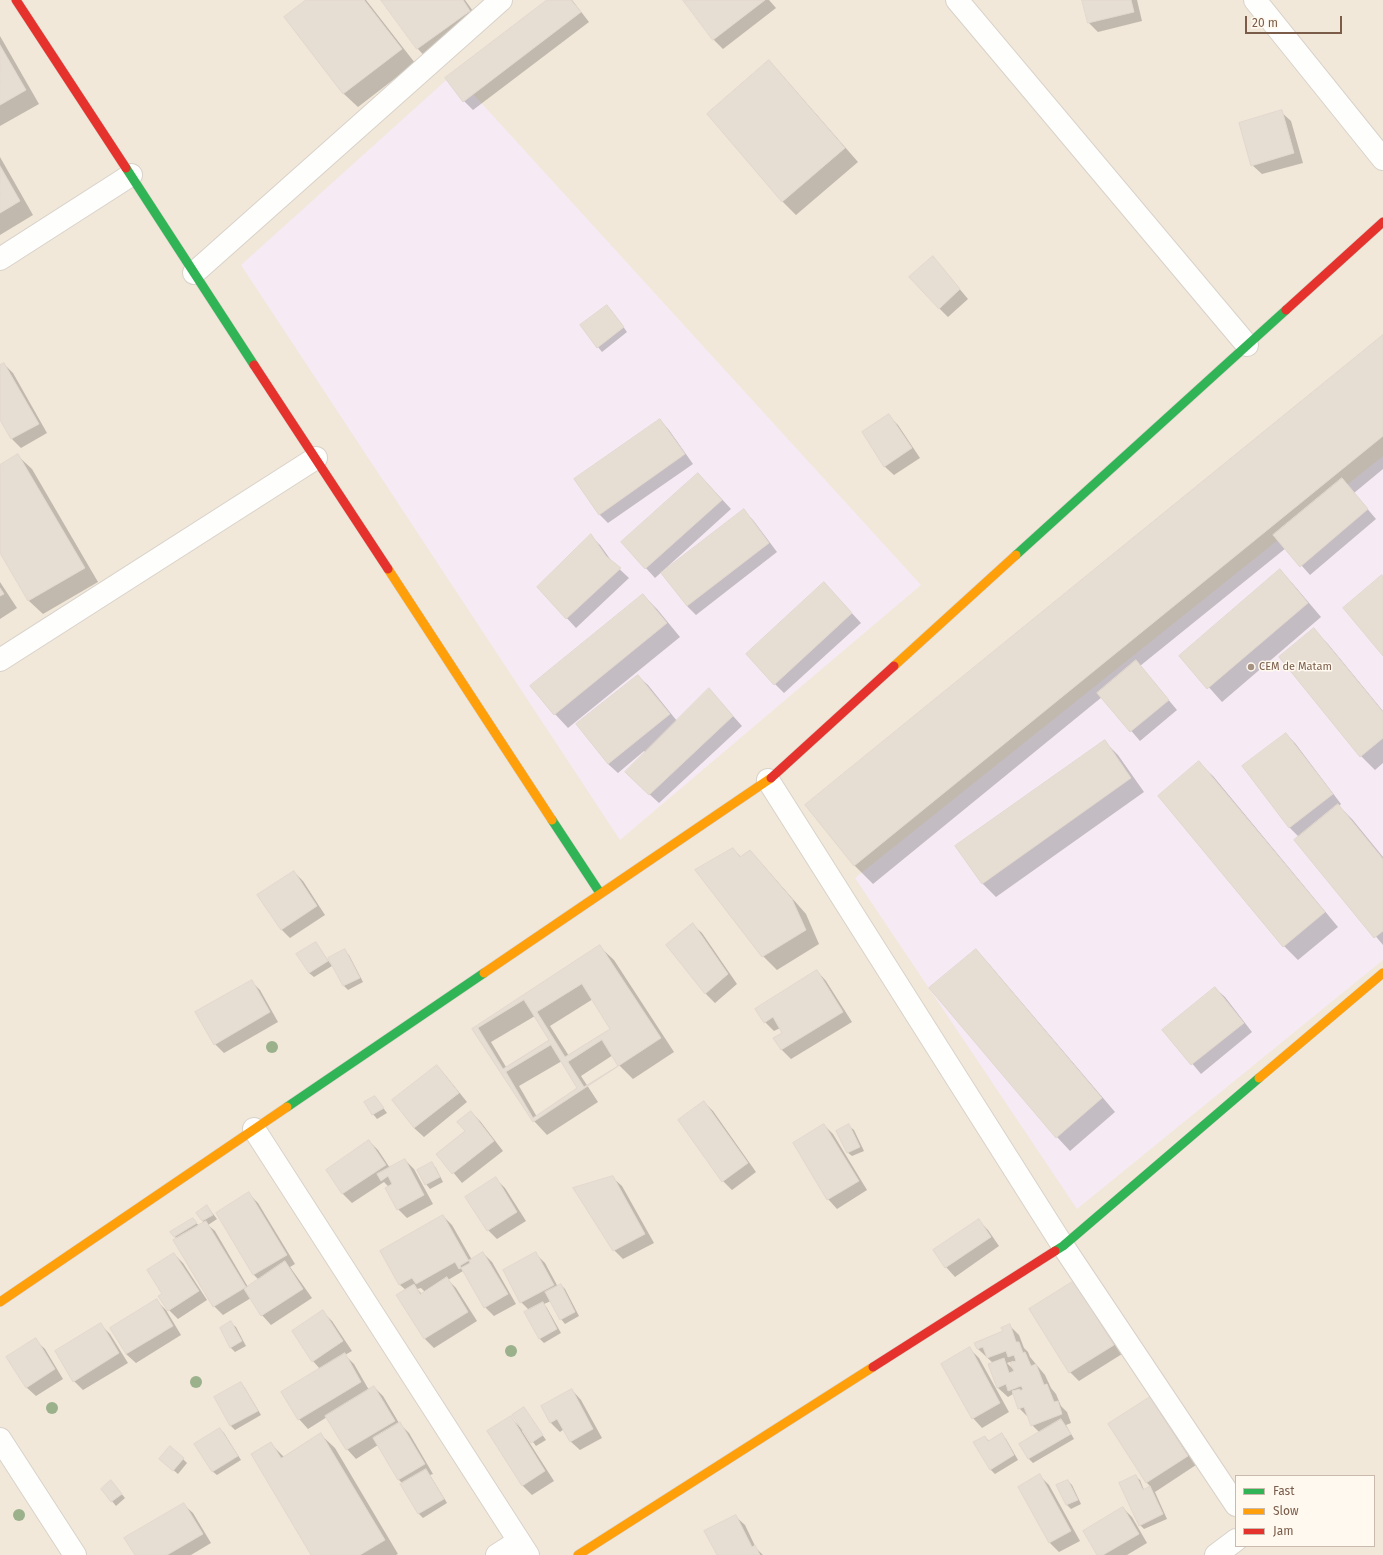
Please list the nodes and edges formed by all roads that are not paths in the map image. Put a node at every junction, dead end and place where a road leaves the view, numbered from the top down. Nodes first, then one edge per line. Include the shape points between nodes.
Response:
1 (16, 0) edge
2 (501, 0) edge
3 (957, 0) edge
4 (1255, 0) edge
5 (1383, 159) edge
6 (131, 175) junction
7 (1383, 222) edge
8 (0, 259) edge
9 (194, 273) junction
10 (1247, 345) junction
11 (316, 458) junction
12 (0, 660) edge
13 (768, 780) junction
14 (600, 893) junction
15 (1383, 973) edge
16 (254, 1129) junction
17 (1063, 1246) junction
18 (0, 1302) edge
19 (0, 1439) edge
20 (1235, 1504) edge
21 (1235, 1541) edge
22 (523, 1548) edge
23 (75, 1555) edge
24 (497, 1555) edge
25 (578, 1555) edge
26 (1216, 1555) edge

1 - 6 street
2 - 9 street
3 - 10 street
4 - 5 street
6 - 8 street
6 - 9 street
7 - 10 street
9 - 11 street
10 - 13 street
11 - 12 street
11 - 14 street
13 - 14 street
13 - 17 street
14 - 16 street
15 - 17 street
16 - 18 street
16 - 22 street
17 - 20 street
17 - 25 street
19 - 23 street
21 - 26 street
22 - 24 street

